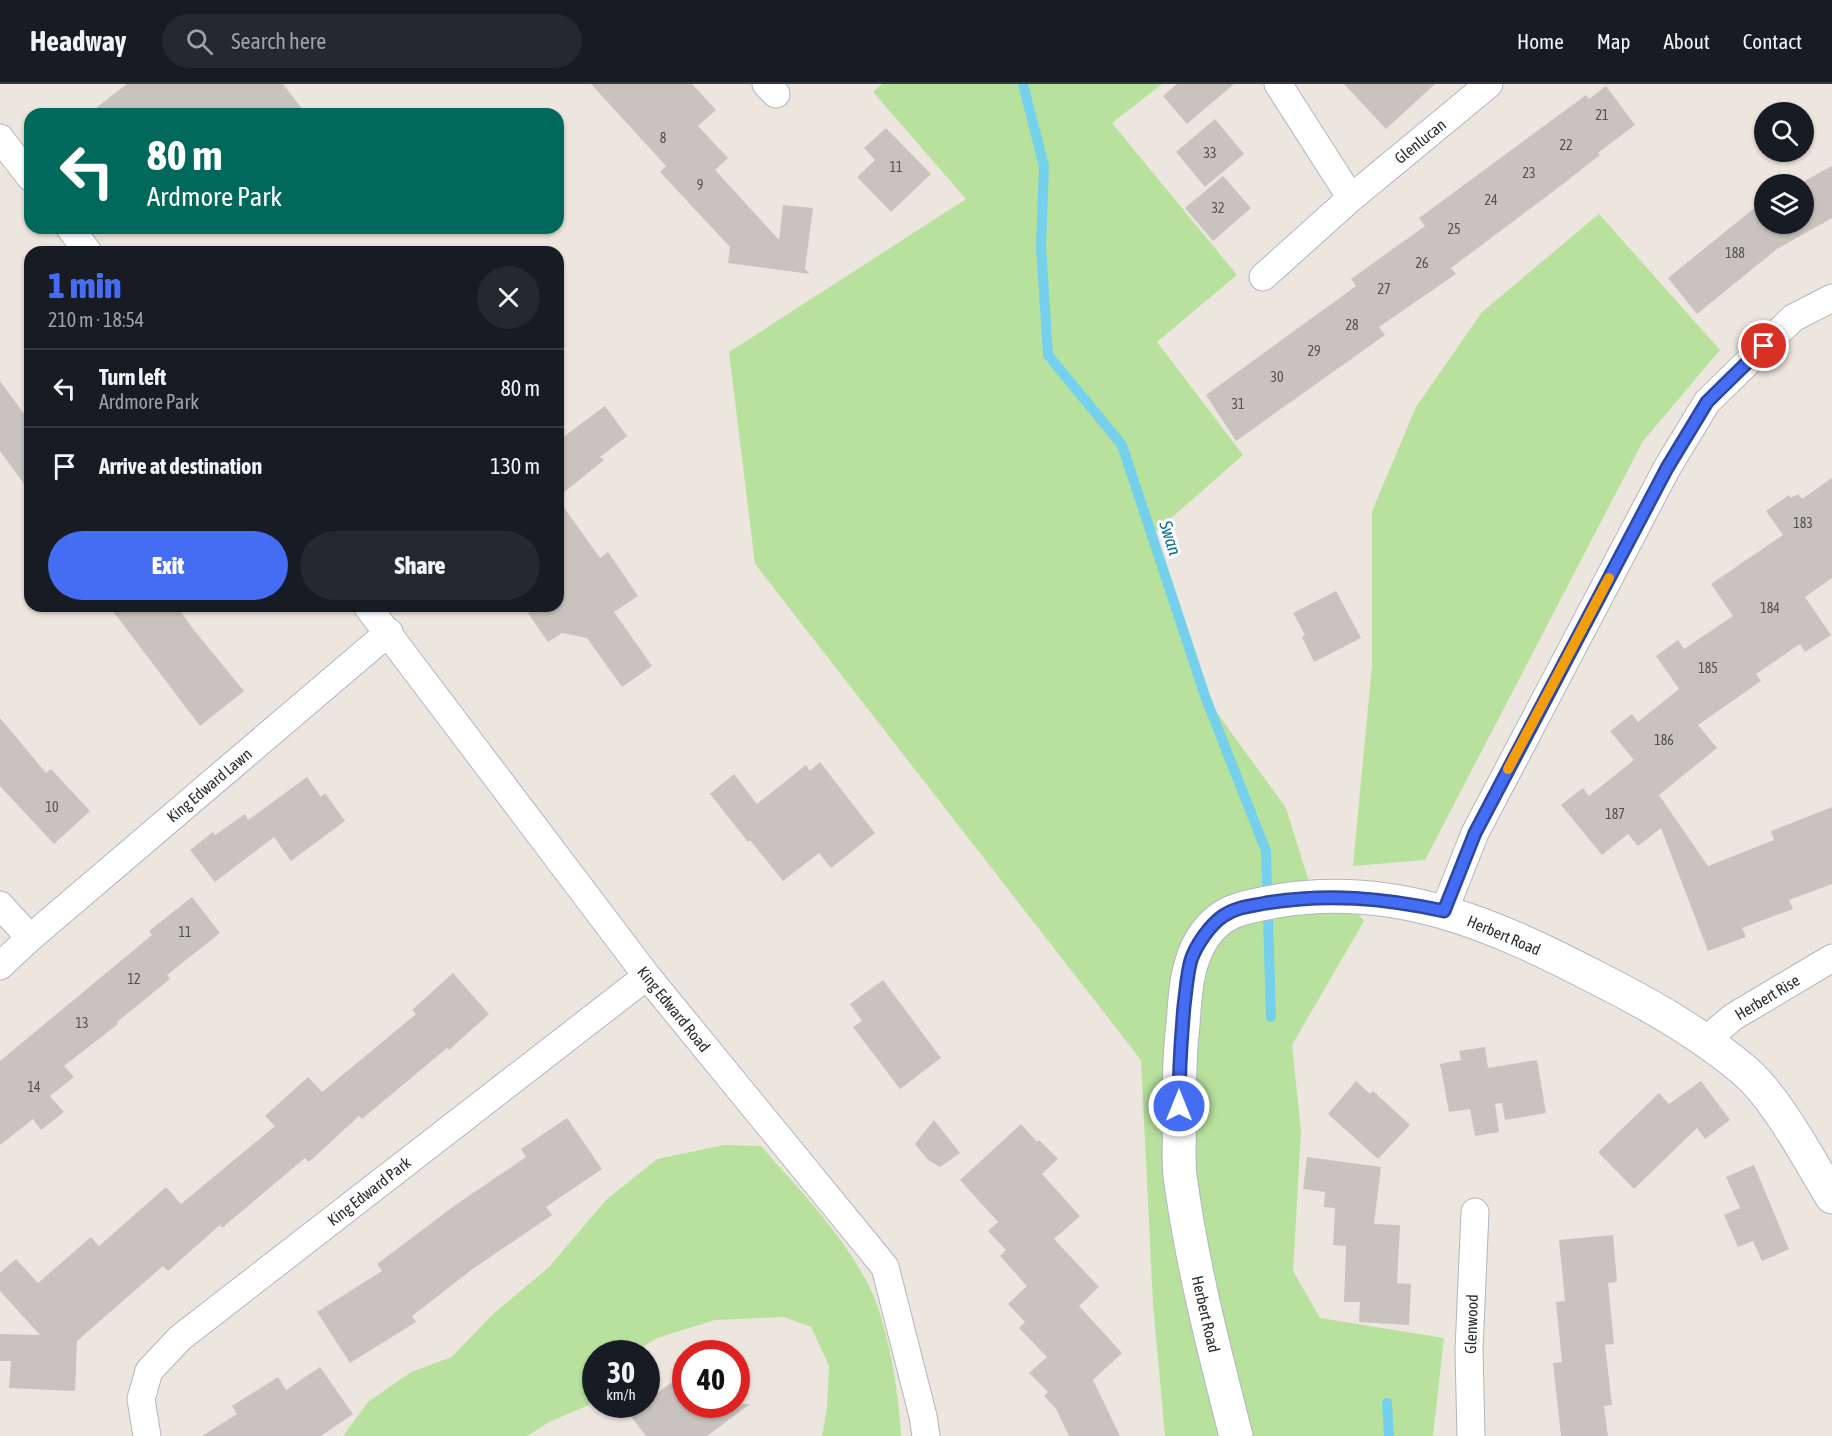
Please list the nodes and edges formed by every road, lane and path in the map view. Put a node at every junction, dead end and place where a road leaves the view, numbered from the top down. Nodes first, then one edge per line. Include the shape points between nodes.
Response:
1 (1278, 84) edge
2 (1489, 84) edge
3 (0, 138) edge
4 (24, 169) edge
5 (1351, 198) junction
6 (74, 234) edge
7 (83, 246) edge
8 (1263, 277) dead end
9 (1832, 298) edge
10 (373, 612) edge
11 (389, 632) junction
12 (0, 905) edge
13 (1444, 911) junction
14 (30, 938) junction
15 (1832, 958) edge
16 (0, 966) edge
17 (647, 976) junction
18 (1705, 1041) junction
19 (1832, 1197) edge
20 (1475, 1212) dead end
21 (147, 1436) edge
22 (926, 1436) edge
23 (1236, 1436) edge
24 (1471, 1436) edge

1 - 5 street
2 - 5 street, Glenlucan
3 - 4 street
5 - 8 street, Glenlucan
6 - 7 street
9 - 13 street via 1793,318 1707,402 1667,468 1475,833
10 - 11 street, King Edward Road
11 - 14 street, King Edward Lawn
11 - 17 street, King Edward Road
12 - 14 street
13 - 18 street, Herbert Road via 1495,929 1566,962 1626,992
13 - 23 street, Herbert Road via 1352,897 1297,898 1241,907 1222,917 1203,937 1191,960 1179,1062 1180,1173 1202,1303
14 - 16 street, King Edward Lawn
15 - 18 street, Herbert Rise via 1733,1017
17 - 21 street, King Edward Park via 180,1338 149,1371 141,1399
17 - 22 street, King Edward Road via 885,1267
18 - 19 street, Herbert Road via 1750,1076 1771,1101
20 - 24 street, Glenwood via 1469,1350

